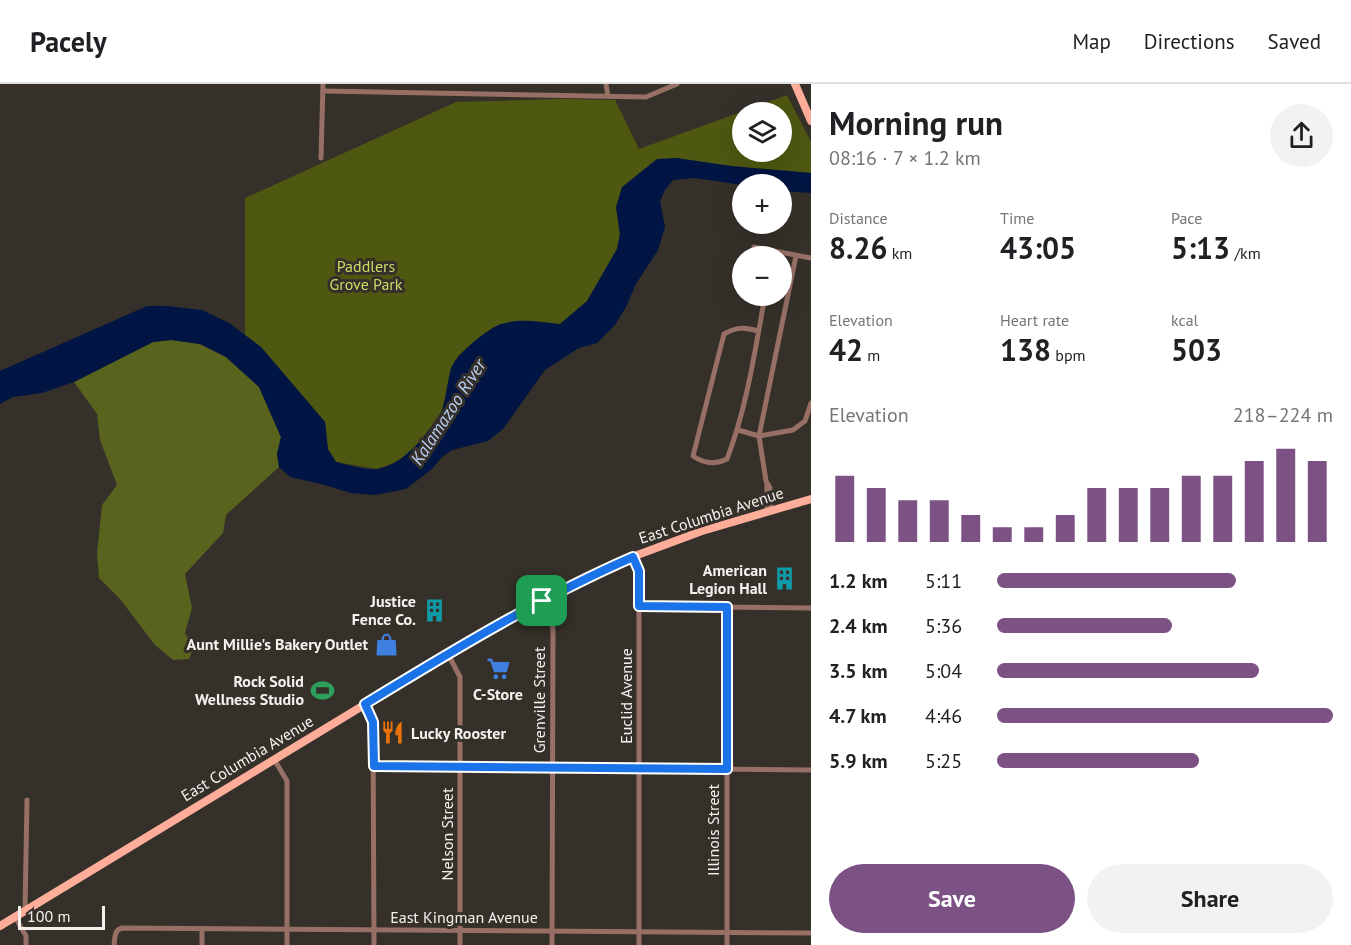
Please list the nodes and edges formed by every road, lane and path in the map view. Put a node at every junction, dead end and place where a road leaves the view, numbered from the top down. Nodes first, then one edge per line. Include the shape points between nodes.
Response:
1 (464, 84) edge
2 (606, 84) edge
3 (677, 84) edge
4 (795, 84) edge
5 (323, 87) edge
6 (464, 93) junction
7 (608, 96) junction
8 (811, 121) edge
9 (321, 158) dead end
10 (792, 256) edge
11 (796, 256) junction
12 (811, 258) edge
13 (763, 306) edge
14 (759, 331) junction
15 (811, 403) edge
16 (738, 430) junction
17 (759, 436) junction
18 (811, 499) edge
19 (769, 510) junction
20 (633, 557) junction
21 (542, 601) junction
22 (639, 606) junction
23 (727, 607) junction
24 (811, 608) edge
25 (448, 654) junction
26 (365, 704) junction
27 (274, 759) junction
28 (374, 766) junction
29 (460, 767) junction
30 (552, 768) junction
31 (640, 768) junction
32 (727, 769) junction
33 (811, 770) edge
34 (27, 800) dead end
35 (25, 911) junction
36 (15, 917) junction
37 (0, 926) edge
38 (202, 929) junction
39 (287, 929) junction
40 (374, 930) junction
41 (460, 931) junction
42 (552, 931) junction
43 (639, 932) junction
44 (727, 932) junction
45 (811, 933) edge
46 (26, 945) edge
47 (114, 945) edge
48 (202, 945) edge
49 (287, 945) edge
50 (374, 945) edge
51 (460, 945) edge
52 (552, 945) edge
53 (639, 945) edge
54 (727, 945) edge

1 - 6 street
2 - 7 street
3 - 7 street via 646,97
4 - 8 main road
5 - 6 street
5 - 9 street
6 - 7 street
10 - 11 street
11 - 12 street
11 - 17 street
13 - 14 street
14 - 16 street
14 - 16 street via 741,327 724,334 693,456 711,463 727,459
15 - 17 street via 805,421 793,430
16 - 17 street
17 - 19 street via 770,488
18 - 19 main road, East Columbia Avenue
19 - 20 main road, East Columbia Avenue
20 - 21 main road, East Columbia Avenue
20 - 22 street, Euclid Avenue via 639,571
21 - 25 main road, East Columbia Avenue
21 - 30 street, Grenville Street via 553,631
22 - 23 street
22 - 31 street, Euclid Avenue
23 - 24 street
23 - 32 street, Illinois Street
25 - 26 main road, East Columbia Avenue
25 - 29 street, Nelson Street via 460,676
26 - 27 main road, East Columbia Avenue
26 - 28 street via 373,722
27 - 35 main road, East Columbia Avenue
27 - 39 street via 287,781
28 - 29 street
28 - 40 street
29 - 30 street
29 - 41 street, Nelson Street
30 - 31 street
30 - 42 street, Grenville Street
31 - 32 street
31 - 43 street, Euclid Avenue
32 - 33 street
32 - 44 street, Illinois Street
34 - 35 street
35 - 36 main road, East Columbia Avenue
36 - 37 main road, East Columbia Avenue
36 - 46 street via 26,936
38 - 39 street, East Kingman Avenue
38 - 47 street, East Kingman Avenue via 122,928 117,930
38 - 48 street
39 - 40 street, East Kingman Avenue
39 - 49 street
40 - 41 street, East Kingman Avenue
40 - 50 street
41 - 42 street, East Kingman Avenue
41 - 51 street, Nelson Street
42 - 43 street, East Kingman Avenue
42 - 52 street, Grenville Street
43 - 44 street, East Kingman Avenue
43 - 53 street, Euclid Avenue
44 - 45 street, East Kingman Avenue
44 - 54 street, Illinois Street

